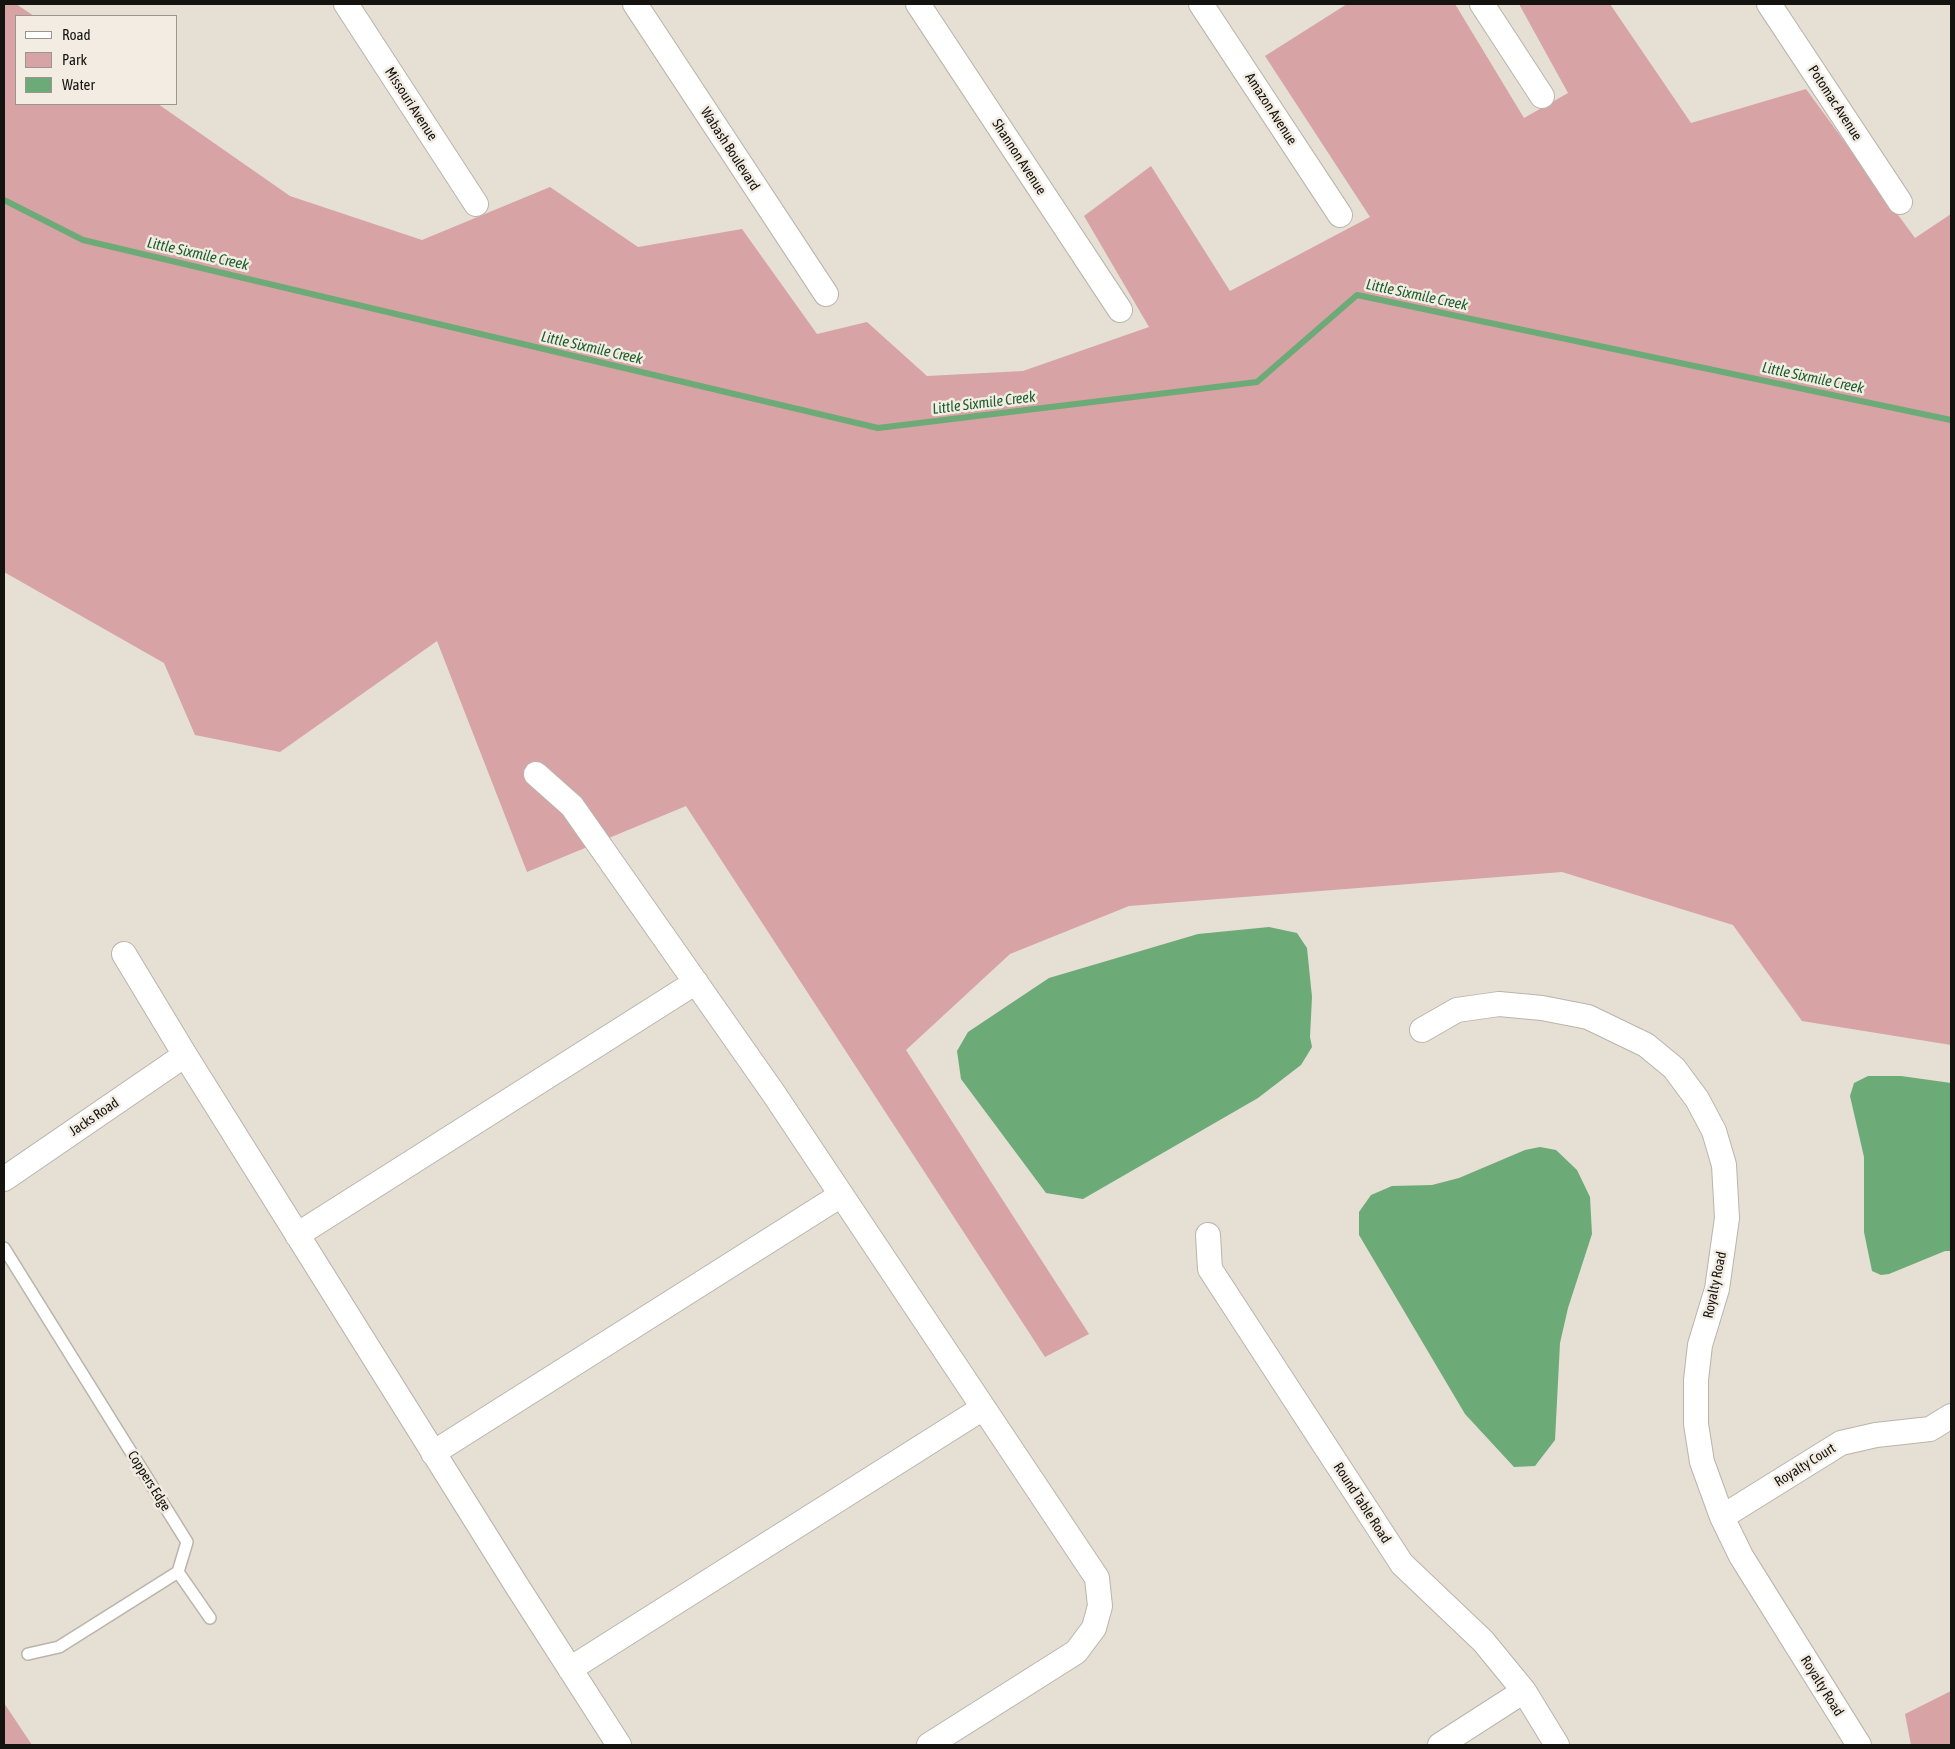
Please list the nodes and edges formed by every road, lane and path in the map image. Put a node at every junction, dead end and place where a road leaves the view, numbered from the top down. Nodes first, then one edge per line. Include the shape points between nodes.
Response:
1 (346, 4) edge
2 (635, 4) edge
3 (918, 4) edge
4 (1201, 4) edge
5 (1482, 4) edge
6 (1769, 4) edge
7 (1542, 96) dead end
8 (1900, 202) dead end
9 (476, 204) dead end
10 (1340, 215) dead end
11 (826, 294) dead end
12 (1120, 310) dead end
13 (536, 774) dead end
14 (124, 954) dead end
15 (696, 982) junction
16 (1422, 1030) dead end
17 (184, 1056) junction
18 (4, 1179) edge
19 (841, 1195) junction
20 (297, 1235) junction
21 (1208, 1235) dead end
22 (4, 1248) edge
23 (983, 1408) junction
24 (1951, 1416) edge
25 (434, 1453) junction
26 (1722, 1517) junction
27 (178, 1572) junction
28 (210, 1618) dead end
29 (28, 1654) dead end
30 (570, 1669) junction
31 (1524, 1691) junction
32 (619, 1745) edge
33 (929, 1745) edge
34 (1440, 1745) edge
35 (1557, 1745) edge
36 (1859, 1745) edge

1 - 9 street, Missouri Avenue
2 - 11 street, Wabash Boulevard
3 - 12 street, Shannon Avenue
4 - 10 street, Amazon Avenue
5 - 7 street
6 - 8 street, Potomac Avenue
13 - 15 street via 572,806
14 - 17 street
15 - 19 street
15 - 20 street
16 - 26 street, Royalty Road via 1457,1010 1499,1004 1588,1017 1646,1045 1674,1068 1697,1099 1714,1131 1724,1165 1724,1246 1717,1289 1700,1345 1696,1380 1696,1424 1702,1462
17 - 18 street, Jacks Road
17 - 20 street
19 - 23 street
19 - 25 street
20 - 25 street
21 - 31 street, Round Table Road via 1210,1269 1402,1564 1483,1641
22 - 27 lane, Coppers Edge via 187,1542
23 - 30 street
23 - 33 street via 1097,1578 1100,1606 1094,1628 1076,1652
24 - 26 street, Royalty Court via 1930,1429 1841,1443
25 - 30 street
26 - 36 street, Royalty Road via 1740,1556
27 - 28 lane
27 - 29 lane via 59,1647
30 - 32 street
31 - 34 street
31 - 35 street, Round Table Road

